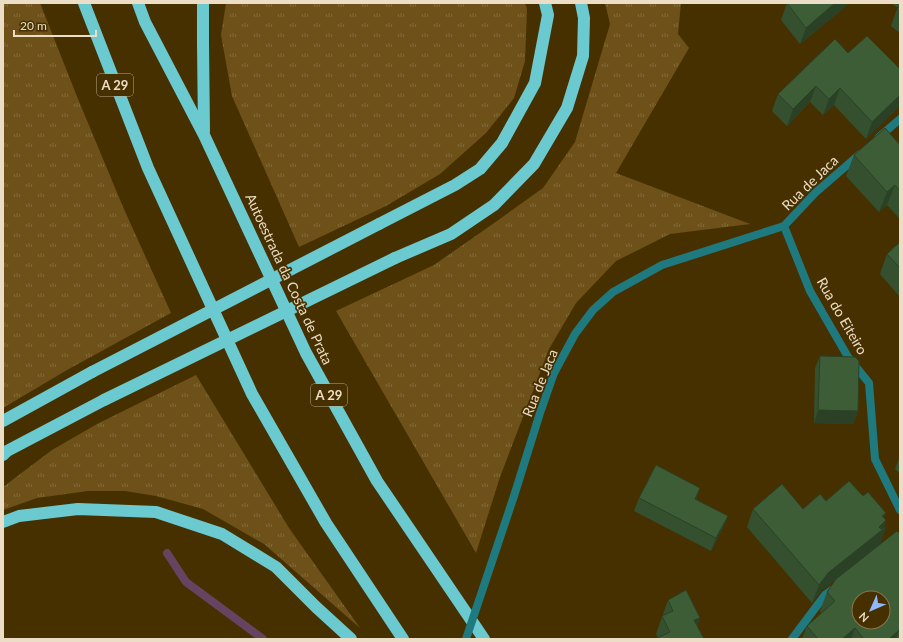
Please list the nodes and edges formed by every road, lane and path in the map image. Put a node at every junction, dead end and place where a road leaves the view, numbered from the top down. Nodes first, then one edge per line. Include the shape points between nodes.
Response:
1 (84, 3) edge
2 (138, 3) edge
3 (203, 3) edge
4 (545, 3) edge
5 (582, 3) edge
6 (900, 119) edge
7 (204, 135) junction
8 (784, 226) junction
9 (3, 421) edge
10 (3, 455) edge
11 (900, 510) edge
12 (3, 522) edge
13 (842, 582) edge
14 (351, 639) edge
15 (403, 639) edge
16 (466, 639) edge
17 (484, 639) edge
18 (792, 639) edge

1 - 15 highway, A 29 via 148,168 252,394 326,523
2 - 7 highway, Autoestrada da Costa de Prata / A 29 via 145,22
3 - 7 highway
4 - 9 highway, bridge via 548,15 535,83 502,143 480,169 455,185 92,372
5 - 10 highway, bridge via 583,56 567,108 534,164 494,205 451,234 395,258 104,400
6 - 8 street, Rua de Jaca via 815,193
7 - 17 highway, Autoestrada da Costa de Prata / A 29 via 306,353 377,481
8 - 11 street, Rua do Eiteiro via 810,291 848,357 869,383 875,459
8 - 16 street, Rua de Jaca, bridge via 662,265 613,292 593,310 575,334 554,373
12 - 14 highway via 19,516 78,510 156,512 222,534 276,567
13 - 18 street via 825,595

